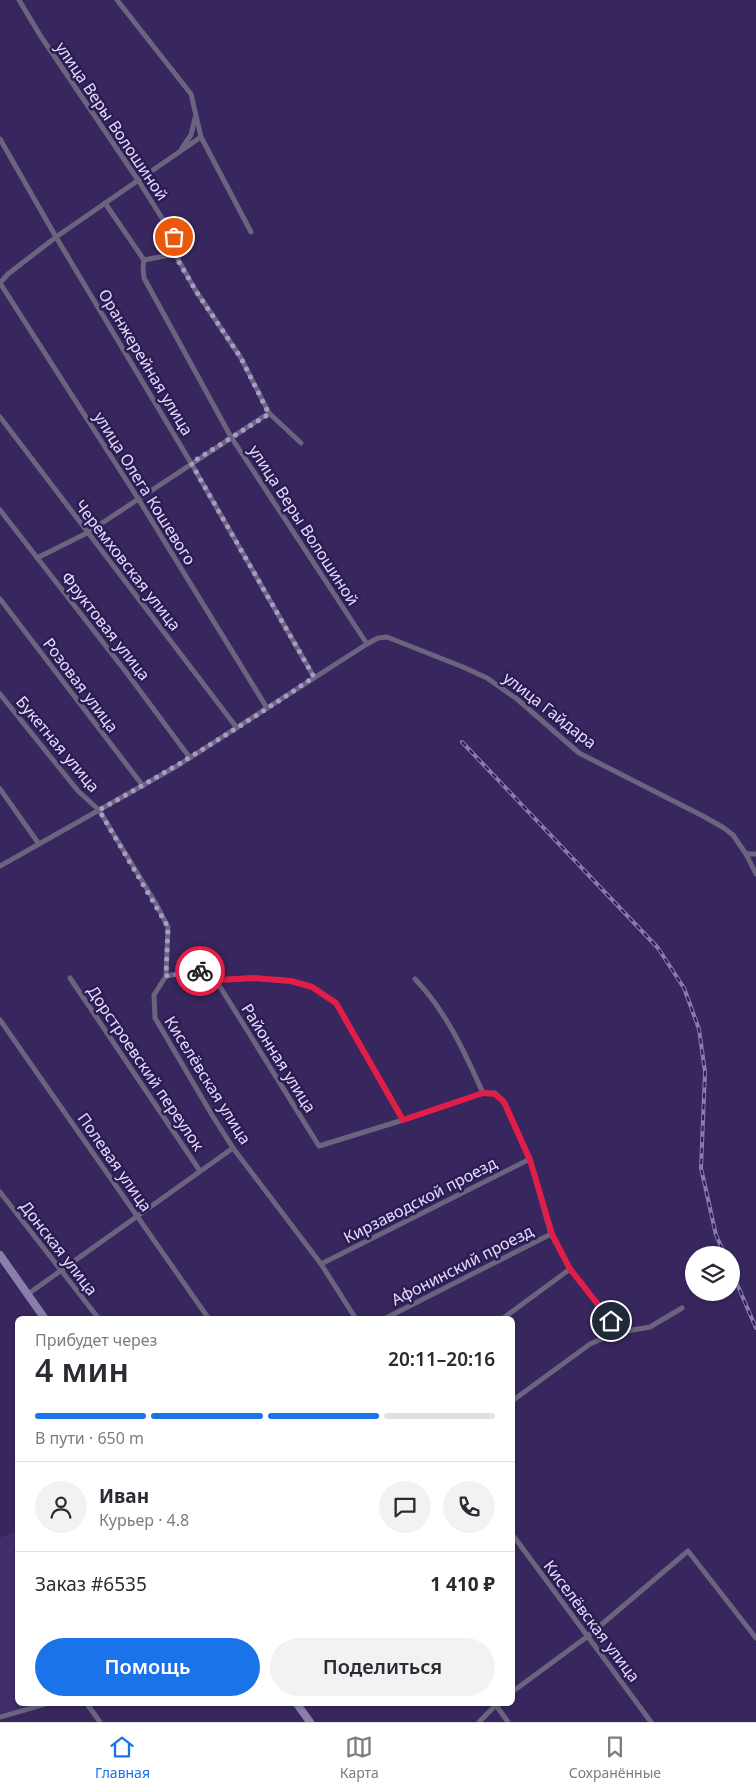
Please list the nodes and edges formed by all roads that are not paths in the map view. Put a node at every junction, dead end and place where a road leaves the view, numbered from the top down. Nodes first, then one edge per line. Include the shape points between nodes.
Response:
1 (19, 0) edge
2 (117, 0) edge
3 (195, 107) junction
4 (201, 136) junction
5 (0, 139) edge
6 (180, 151) junction
7 (138, 180) junction
8 (105, 203) junction
9 (252, 232) dead end
10 (56, 237) junction
11 (174, 254) junction
12 (144, 260) junction
13 (0, 283) edge
14 (269, 414) junction
15 (0, 417) edge
16 (232, 437) junction
17 (301, 443) dead end
18 (191, 463) junction
19 (139, 500) junction
20 (0, 510) edge
21 (87, 532) junction
22 (37, 558) junction
23 (0, 599) edge
24 (367, 644) junction
25 (314, 677) junction
26 (0, 694) edge
27 (267, 708) junction
28 (237, 728) junction
29 (190, 758) junction
30 (143, 786) junction
31 (0, 789) edge
32 (99, 810) junction
33 (39, 844) junction
34 (746, 854) junction
35 (756, 854) edge
36 (0, 866) edge
37 (756, 874) edge
38 (166, 976) junction
39 (70, 978) dead end
40 (414, 979) dead end
41 (217, 980) junction
42 (0, 1020) edge
43 (483, 1093) junction
44 (403, 1120) junction
45 (234, 1148) junction
46 (530, 1160) junction
47 (200, 1172) junction
48 (0, 1192) edge
49 (138, 1216) junction
50 (552, 1234) junction
51 (0, 1255) edge
52 (321, 1264) junction
53 (570, 1269) junction
54 (62, 1271) junction
55 (28, 1294) junction
56 (682, 1308) dead end
57 (43, 1316) edge
58 (97, 1316) edge
59 (207, 1316) edge
60 (354, 1316) edge
61 (390, 1316) edge
62 (506, 1316) edge
63 (615, 1333) junction
64 (515, 1399) edge
65 (515, 1538) edge
66 (588, 1636) junction
67 (756, 1638) edge
68 (515, 1690) edge
69 (39, 1706) edge
70 (88, 1706) edge
71 (298, 1706) edge
72 (494, 1706) edge
73 (497, 1706) edge
74 (0, 1718) edge
75 (100, 1722) edge
76 (310, 1722) edge
77 (479, 1722) edge
78 (508, 1722) edge
79 (651, 1722) edge

1 - 7 street, улица Веры Волошиной
2 - 3 street via 191,94
3 - 4 street
3 - 6 street via 191,135
4 - 6 street
4 - 9 street
5 - 10 street, Оранжерейная улица
6 - 7 street
7 - 8 street
7 - 11 street, улица Веры Волошиной via 174,237
8 - 10 street
8 - 12 street
10 - 13 street
10 - 18 street, Оранжерейная улица
11 - 12 street
11 - 14 street, улица Веры Волошиной via 241,358
12 - 16 street, улица Веры Волошиной via 144,278
13 - 19 street, улица Олега Кошевого
14 - 16 street
14 - 17 street
15 - 21 street, Черемховская улица
16 - 18 street
16 - 24 street, улица Веры Волошиной
18 - 19 street
18 - 25 street, Оранжерейная улица
19 - 21 street
19 - 27 street, улица Олега Кошевого
20 - 22 street, Фруктовая улица
21 - 22 street
21 - 28 street, Черемховская улица
22 - 29 street, Фруктовая улица
23 - 30 street, Розовая улица
24 - 25 street, улица Гайдара
24 - 34 street, улица Гайдара via 387,637 487,678 579,752 703,816 732,835
25 - 27 street, улица Гайдара
26 - 32 street, Букетная улица via 78,792
27 - 28 street, улица Гайдара
28 - 29 street, улица Гайдара
29 - 30 street, улица Гайдара
30 - 32 street, улица Гайдара
31 - 33 street
32 - 33 street, улица Гайдара
32 - 38 street, Киселёвская улица via 168,927
33 - 36 street, улица Гайдара
34 - 35 street
34 - 37 street, улица Гайдара
38 - 41 street via 209,969
38 - 45 street, Киселёвская улица via 154,995 155,1018
39 - 47 street, Дорстроевский переулок
40 - 43 street via 440,1011 464,1051
41 - 44 street via 291,981 312,987 336,1003
41 - 44 street, Районная улица via 319,1146
42 - 49 street, Полевая улица
43 - 44 street
43 - 46 street via 495,1094 504,1102
45 - 47 street
45 - 52 street, Киселёвская улица
46 - 50 street
46 - 52 street, Кирзаводской проезд
47 - 49 street
48 - 54 street, Донская улица
49 - 54 street
49 - 59 street, Полевая улица
50 - 53 street
50 - 61 street, Афонинский проезд
51 - 55 main road
52 - 60 street, Киселёвская улица
53 - 62 street
53 - 63 street via 611,1321
54 - 55 street
54 - 58 street, Донская улица
55 - 57 main road
56 - 63 street via 650,1327
63 - 64 street via 590,1344
65 - 66 street, Киселёвская улица
66 - 67 street via 688,1551
66 - 68 street
66 - 79 street, Киселёвская улица
69 - 74 street
70 - 75 street
71 - 76 main road
72 - 77 street
73 - 78 street

